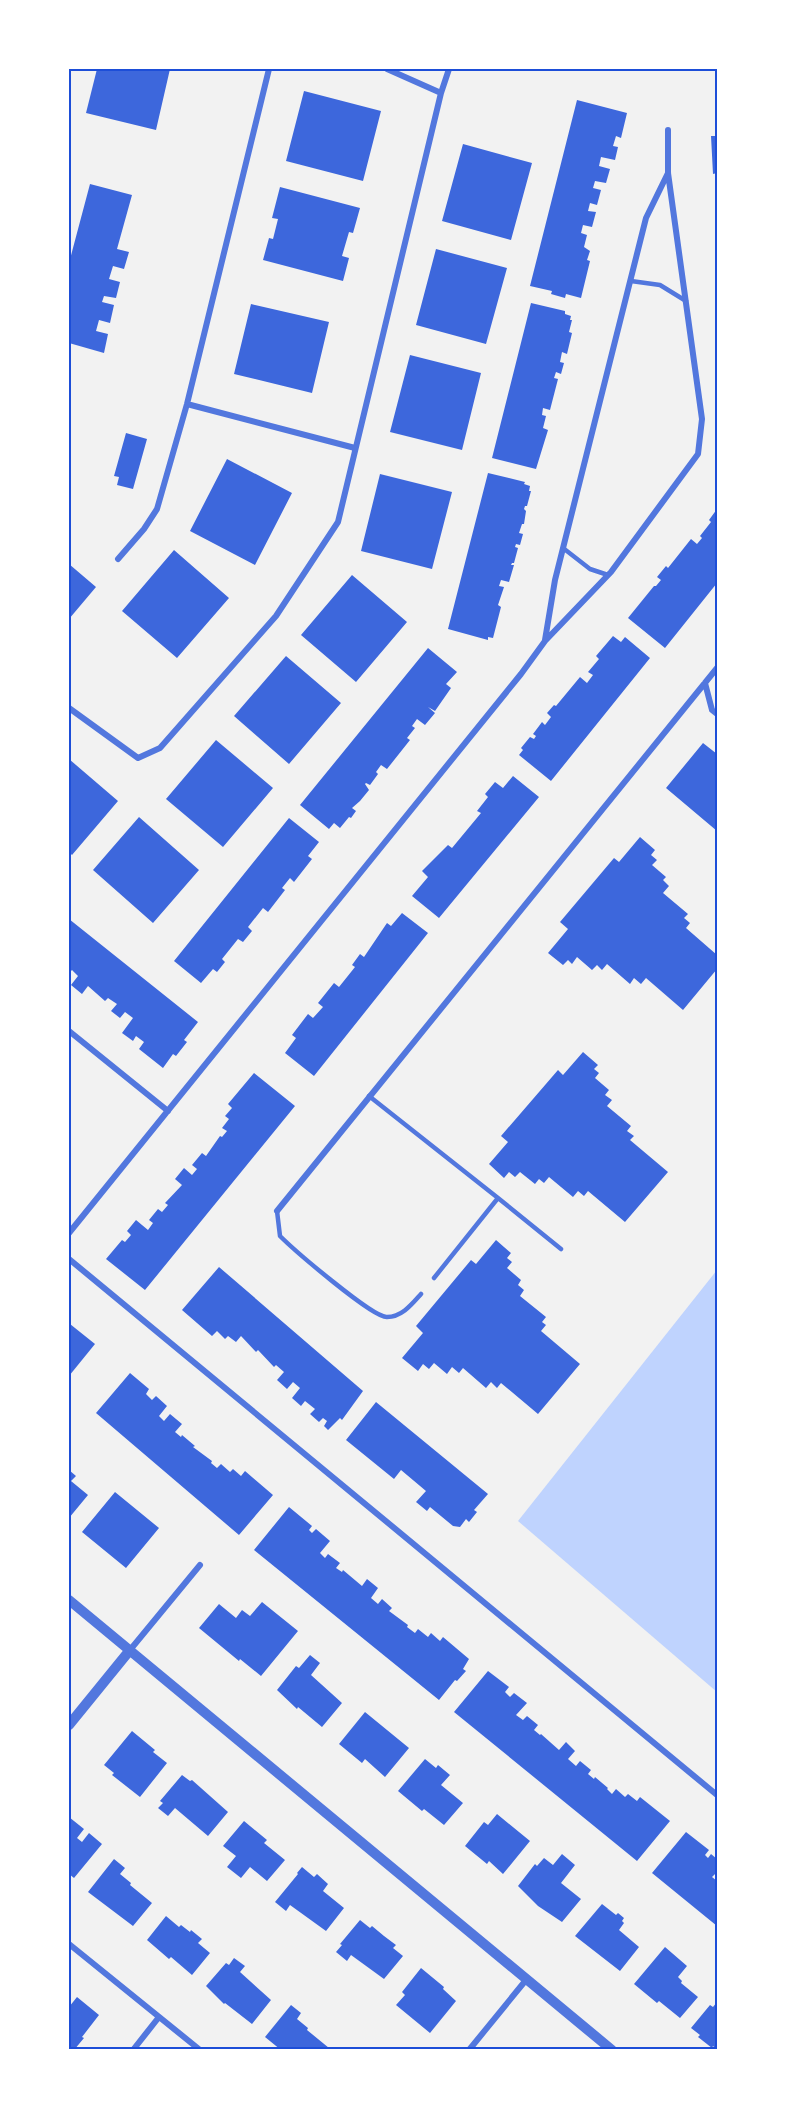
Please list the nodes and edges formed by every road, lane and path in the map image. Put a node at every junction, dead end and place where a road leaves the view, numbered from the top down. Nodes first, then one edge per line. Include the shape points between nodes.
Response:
1 (269, 69) edge
2 (387, 69) edge
3 (449, 69) edge
4 (441, 93) junction
5 (668, 130) dead end
6 (668, 173) junction
7 (631, 281) junction
8 (686, 301) junction
9 (187, 404) junction
10 (355, 448) junction
11 (563, 548) junction
12 (118, 559) dead end
13 (608, 575) junction
14 (545, 641) junction
15 (717, 668) edge
16 (705, 683) junction
17 (69, 708) edge
18 (717, 714) edge
19 (69, 1031) edge
20 (369, 1096) junction
21 (168, 1111) junction
22 (498, 1198) junction
23 (278, 1211) joint
24 (69, 1233) edge
25 (561, 1249) dead end
26 (69, 1259) edge
27 (434, 1278) dead end
28 (421, 1294) dead end
29 (200, 1565) dead end
30 (69, 1600) edge
31 (130, 1650) junction
32 (69, 1725) edge
33 (717, 1795) edge
34 (69, 1944) edge
35 (526, 1980) junction
36 (159, 2017) junction
37 (133, 2050) edge
38 (200, 2050) edge
39 (470, 2050) edge
40 (612, 2050) edge

1 - 9 street
2 - 4 street
3 - 4 street
4 - 10 street
5 - 6 street
6 - 7 street via 646,218
6 - 8 street
7 - 8 lane via 660,285
7 - 11 street
8 - 13 street via 702,419 698,454
9 - 10 street
9 - 12 street via 157,509
10 - 17 street via 338,522 276,616 160,748 138,758
11 - 13 lane via 590,569
11 - 14 street
13 - 14 street
14 - 21 street
15 - 16 street
16 - 18 street via 712,710
16 - 20 street
19 - 21 street
20 - 22 lane
20 - 23 street
21 - 24 street
22 - 25 lane
22 - 27 lane
23 - 28 lane via 280,1236 382,1317 399,1314
26 - 33 street
29 - 31 street
30 - 31 street
31 - 32 street
31 - 35 street
34 - 36 street
35 - 39 street
35 - 40 street
36 - 37 street
36 - 38 street

